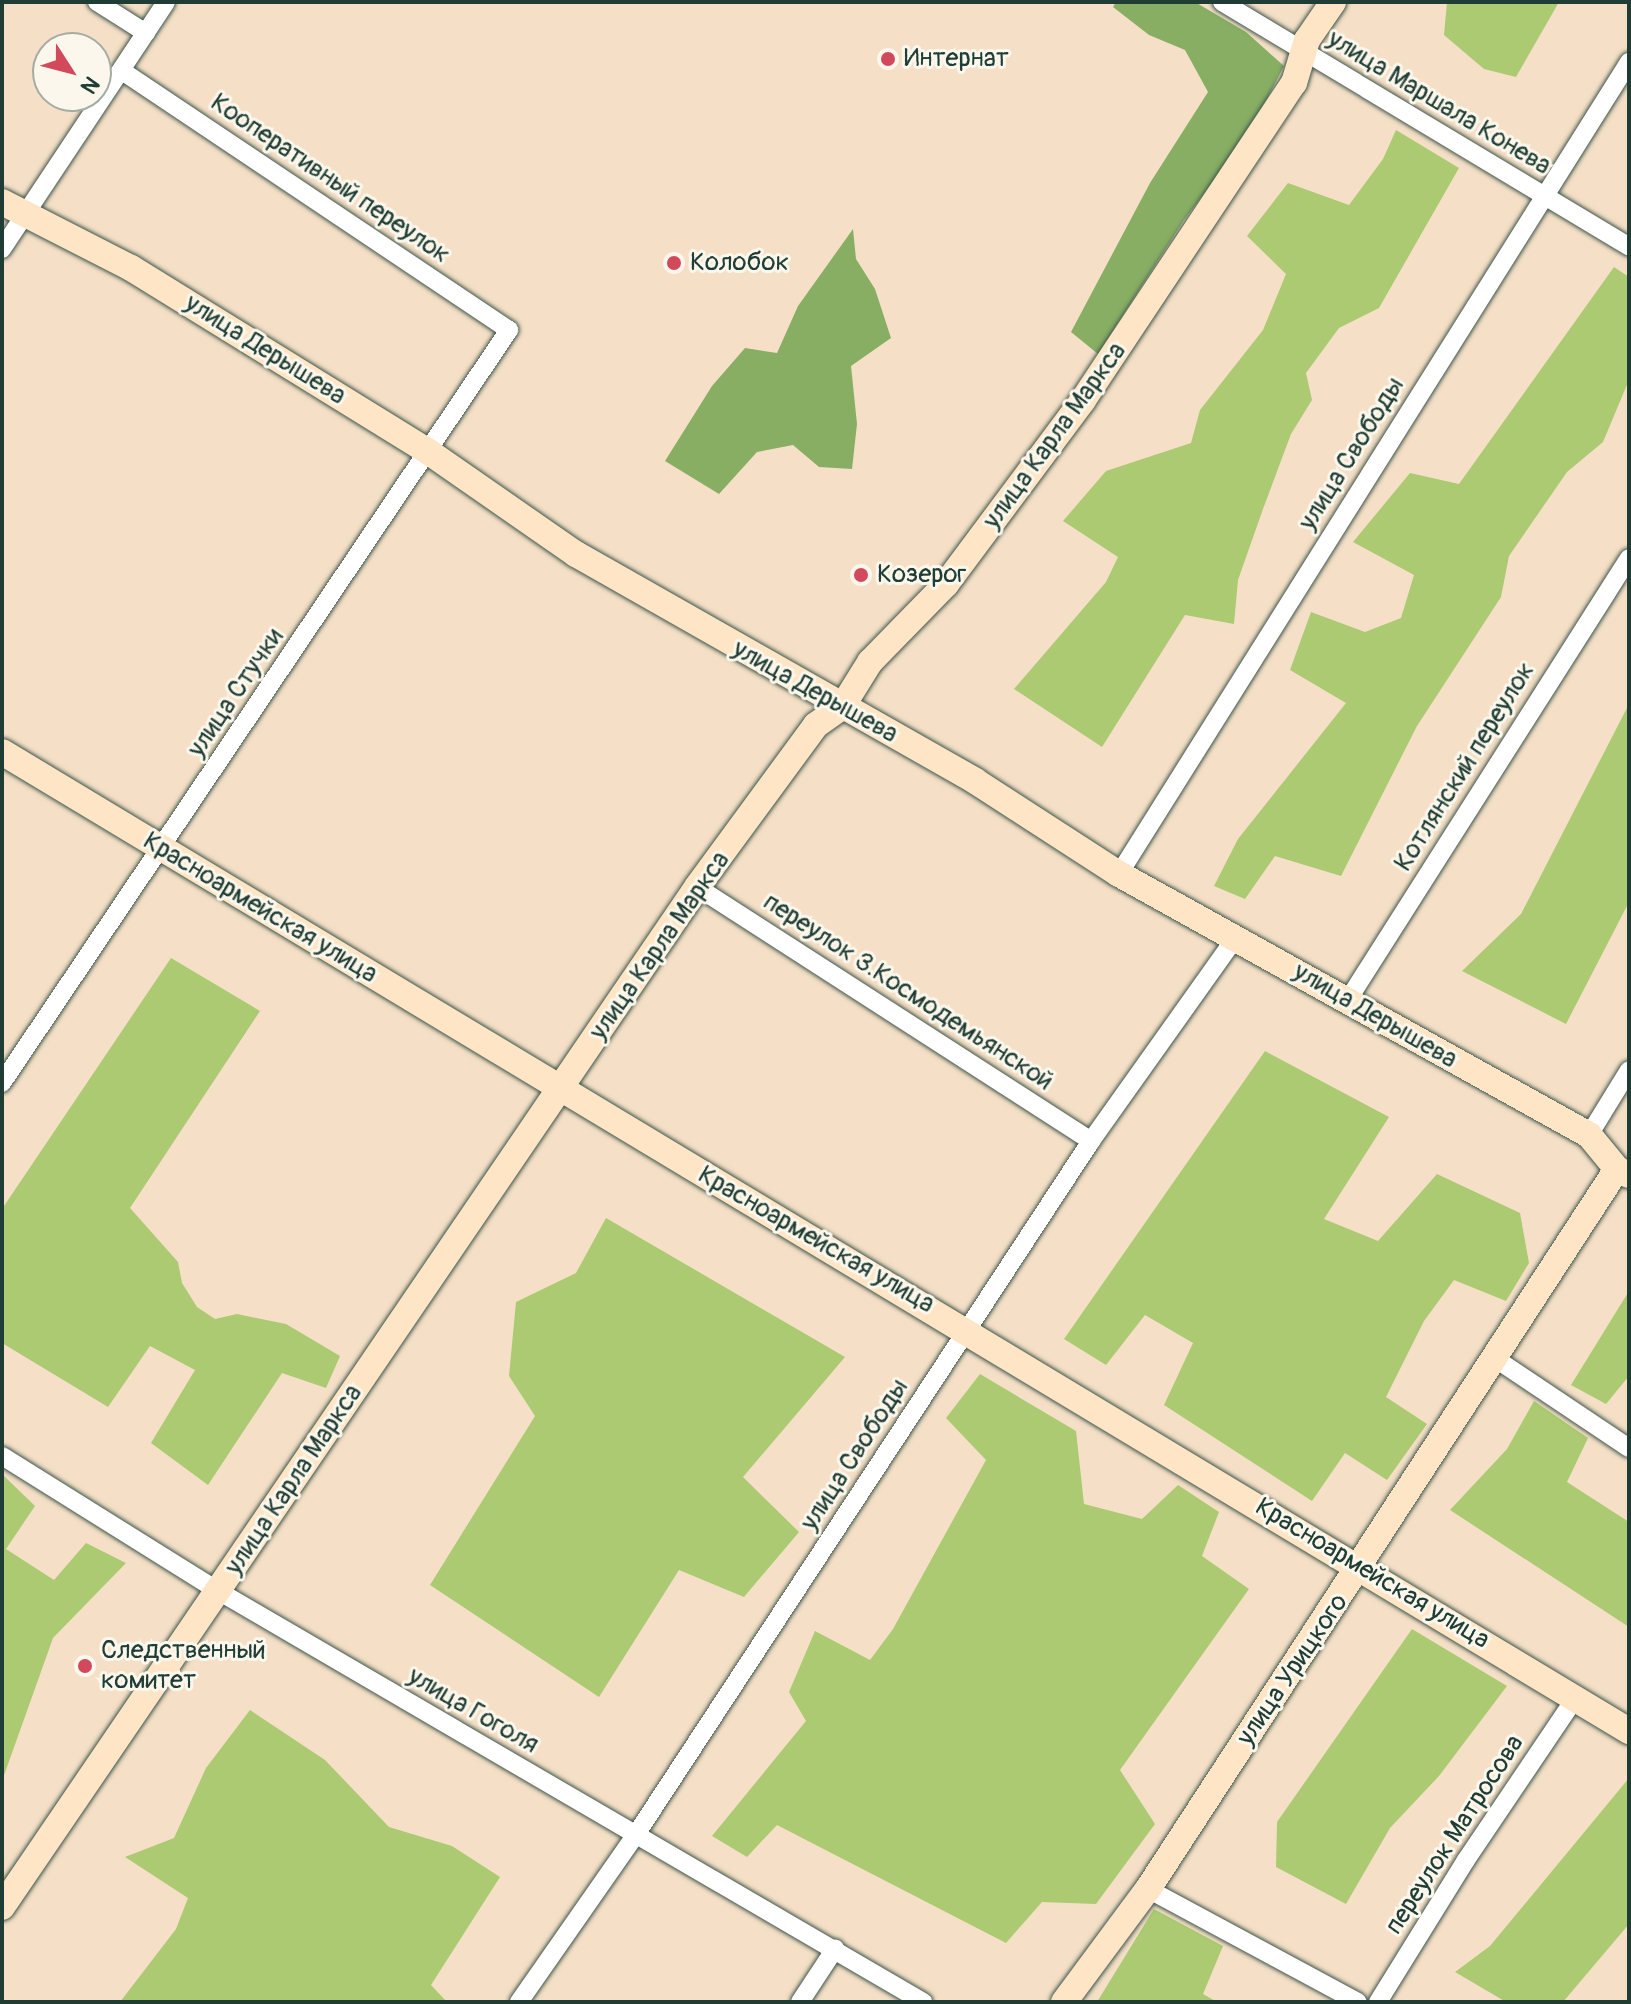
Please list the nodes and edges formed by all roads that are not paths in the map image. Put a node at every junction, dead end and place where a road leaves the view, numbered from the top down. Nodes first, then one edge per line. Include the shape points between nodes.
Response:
1 (97, 2) edge
2 (166, 2) edge
3 (1222, 2) edge
4 (1333, 2) edge
5 (146, 33) junction
6 (1305, 52) junction
7 (1629, 62) edge
8 (122, 71) junction
9 (1543, 198) junction
10 (2, 202) edge
11 (26, 217) junction
12 (1629, 247) edge
13 (2, 249) edge
14 (509, 330) joint
15 (429, 452) junction
16 (1629, 558) edge
17 (842, 707) junction
18 (2, 752) edge
19 (163, 849) junction
20 (1119, 874) junction
21 (697, 887) junction
22 (1236, 937) junction
23 (1346, 1003) junction
24 (1629, 1070) edge
25 (2, 1083) edge
26 (559, 1090) junction
27 (1589, 1135) junction
28 (1091, 1141) junction
29 (1623, 1172) edge
30 (969, 1330) junction
31 (1496, 1359) junction
32 (1629, 1448) edge
33 (2, 1456) edge
34 (1361, 1567) junction
35 (220, 1592) junction
36 (1576, 1697) junction
37 (1629, 1731) edge
38 (635, 1836) junction
39 (1148, 1889) junction
40 (2, 1907) edge
41 (835, 1949) junction
42 (519, 2002) edge
43 (800, 2002) edge
44 (923, 2002) edge
45 (1064, 2002) edge
46 (1358, 2002) edge
47 (1378, 2002) edge

1 - 5 street
2 - 5 street
3 - 6 street, улица Маршала Конева
4 - 6 street, улица Карла Маркса
5 - 8 street
6 - 9 street, улица Маршала Конева
6 - 17 street, улица Карла Маркса via 1294,83 1083,400 946,584 870,662
7 - 9 street, улица Свободы
8 - 11 street
8 - 14 street, Кооперативный переулок
9 - 12 street, улица Маршала Конева
9 - 20 street, улица Свободы
10 - 11 street, улица Дерышева
11 - 13 street
11 - 15 street, улица Дерышева via 131,268
14 - 15 street, улица Стучки
15 - 17 street, улица Дерышева via 576,554
15 - 19 street, улица Стучки
16 - 23 street, Котлянский переулок
17 - 20 street, улица Дерышева via 975,781
17 - 21 street, улица Карла Маркса via 816,725
18 - 19 street, Красноармейская улица
19 - 25 street, улица Стучки
19 - 26 street, Красноармейская улица
20 - 22 street, улица Дерышева
21 - 26 street, улица Карла Маркса
21 - 28 street, переулок З.Космодемьянской
22 - 23 street, улица Дерышева
22 - 28 street, улица Свободы
23 - 27 street, улица Дерышева
24 - 27 street
26 - 30 street, Красноармейская улица
26 - 35 street, улица Карла Маркса
27 - 29 street, улица Дерышева
28 - 30 street, улица Свободы
29 - 31 street, улица Урицкого
30 - 34 street, Красноармейская улица
30 - 38 street, улица Свободы
31 - 32 street
31 - 34 street, улица Урицкого
33 - 35 street, улица Гоголя
34 - 36 street, Красноармейская улица
34 - 39 street, улица Урицкого
35 - 38 street, улица Гоголя
35 - 40 street, улица Карла Маркса
36 - 37 street, Красноармейская улица
36 - 47 street, переулок Матросова
38 - 41 street, улица Гоголя
38 - 42 street, улица Свободы
39 - 45 street, улица Урицкого
39 - 46 street
41 - 43 street
41 - 44 street, улица Гоголя

